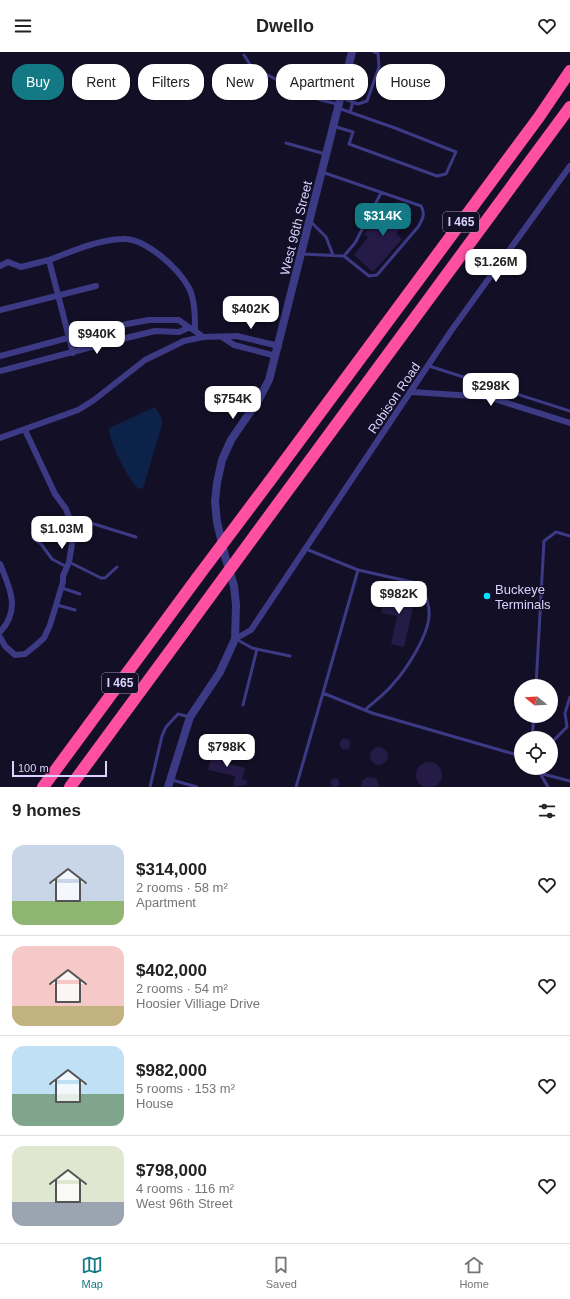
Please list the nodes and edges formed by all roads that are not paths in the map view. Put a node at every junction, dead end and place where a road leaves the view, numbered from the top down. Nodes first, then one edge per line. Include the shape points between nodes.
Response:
1 (352, 52) edge
2 (374, 52) edge
3 (244, 55) dead end
4 (570, 71) edge
5 (353, 102) junction
6 (339, 103) junction
7 (570, 107) edge
8 (350, 112) junction
9 (334, 126) junction
10 (286, 143) dead end
11 (326, 154) junction
12 (570, 166) edge
13 (322, 172) junction
14 (381, 193) junction
15 (310, 221) junction
16 (302, 254) junction
17 (333, 255) junction
18 (344, 256) junction
19 (49, 260) junction
20 (0, 266) edge
21 (96, 286) dead end
22 (58, 296) junction
23 (0, 310) edge
24 (188, 328) junction
25 (195, 330) junction
26 (220, 336) junction
27 (203, 337) junction
28 (68, 338) junction
29 (279, 346) junction
30 (73, 353) junction
31 (0, 356) edge
32 (276, 356) junction
33 (429, 366) junction
34 (0, 371) edge
35 (412, 392) junction
36 (570, 411) edge
37 (570, 424) edge
38 (25, 430) junction
39 (0, 438) edge
40 (68, 516) junction
41 (570, 536) edge
42 (136, 537) dead end
43 (33, 538) dead end
44 (306, 549) junction
45 (0, 564) edge
46 (68, 565) junction
47 (117, 567) dead end
48 (358, 570) junction
49 (62, 588) junction
50 (80, 594) dead end
51 (57, 605) junction
52 (75, 610) dead end
53 (0, 632) edge
54 (0, 637) edge
55 (235, 639) junction
56 (257, 649) junction
57 (290, 656) dead end
58 (536, 679) edge
59 (322, 693) junction
60 (570, 696) edge
61 (243, 705) dead end
62 (366, 710) junction
63 (190, 717) junction
64 (568, 728) edge
65 (558, 737) edge
66 (514, 754) edge
67 (540, 775) edge
68 (547, 775) edge
69 (570, 781) edge
70 (169, 783) edge
71 (44, 787) edge
72 (70, 787) edge
73 (150, 787) edge
74 (197, 787) edge
75 (296, 787) edge
76 (548, 787) edge

1 - 6 street, West 96th Street
2 - 5 lane via 378,53 379,67 367,101 358,104
3 - 6 lane via 251,66 286,87 321,100
4 - 71 highway, I 465, bridge via 539,117
5 - 6 lane
5 - 8 lane
6 - 8 lane
6 - 9 street, West 96th Street
7 - 72 highway, I 465, bridge
8 - 9 lane via 456,152 446,174 437,176 349,144 352,132
9 - 11 street, West 96th Street
10 - 11 lane
11 - 13 street, West 96th Street
12 - 33 street, Robison Road via 478,292
13 - 14 lane
13 - 15 street, West 96th Street
14 - 18 lane via 355,243
14 - 18 lane via 420,206 424,213 418,227 377,275 369,276
15 - 16 street, West 96th Street
15 - 17 lane via 326,237
16 - 17 lane
16 - 29 street, West 96th Street
17 - 18 lane
19 - 20 street via 21,267 8,262
19 - 22 street
19 - 25 street via 97,243 123,238 135,240 150,248 178,270 190,289
21 - 22 street
22 - 23 street
22 - 28 street
24 - 25 street
24 - 28 street via 179,320 149,320
24 - 30 street via 179,332 155,331
25 - 27 street
26 - 27 street
26 - 29 street via 237,336
26 - 32 street via 234,345
27 - 38 street via 184,341 156,353 85,406 71,414
28 - 30 street
28 - 31 street
29 - 32 street, West 96th Street
30 - 34 street
32 - 55 street, West 96th Street via 269,380 259,399 231,440 222,460 217,483 217,522 234,586
33 - 35 street, Robison Road
33 - 36 lane
35 - 37 street via 488,397
35 - 44 street, Robison Road
38 - 39 street
38 - 40 street
40 - 42 lane
40 - 46 street via 73,538
41 - 58 lane via 556,532 544,541
43 - 46 lane via 52,559
44 - 48 lane
44 - 55 street, Robison Road via 251,630
45 - 53 street via 13,603 10,618
46 - 47 lane via 100,578 105,578
46 - 49 street via 63,576
48 - 59 lane
48 - 62 lane via 421,584 428,601 429,617 419,645 394,683
49 - 50 lane
49 - 51 street
51 - 52 lane
51 - 54 street via 44,638 25,654 15,655 10,652
55 - 56 lane
55 - 63 street, West 96th Street via 220,672
56 - 57 lane
56 - 61 lane
59 - 62 lane
59 - 75 lane
60 - 64 lane via 565,713
62 - 66 lane
63 - 70 street, West 96th Street
63 - 73 lane via 178,714 166,727
64 - 65 lane
67 - 76 lane
68 - 69 lane
70 - 74 lane

